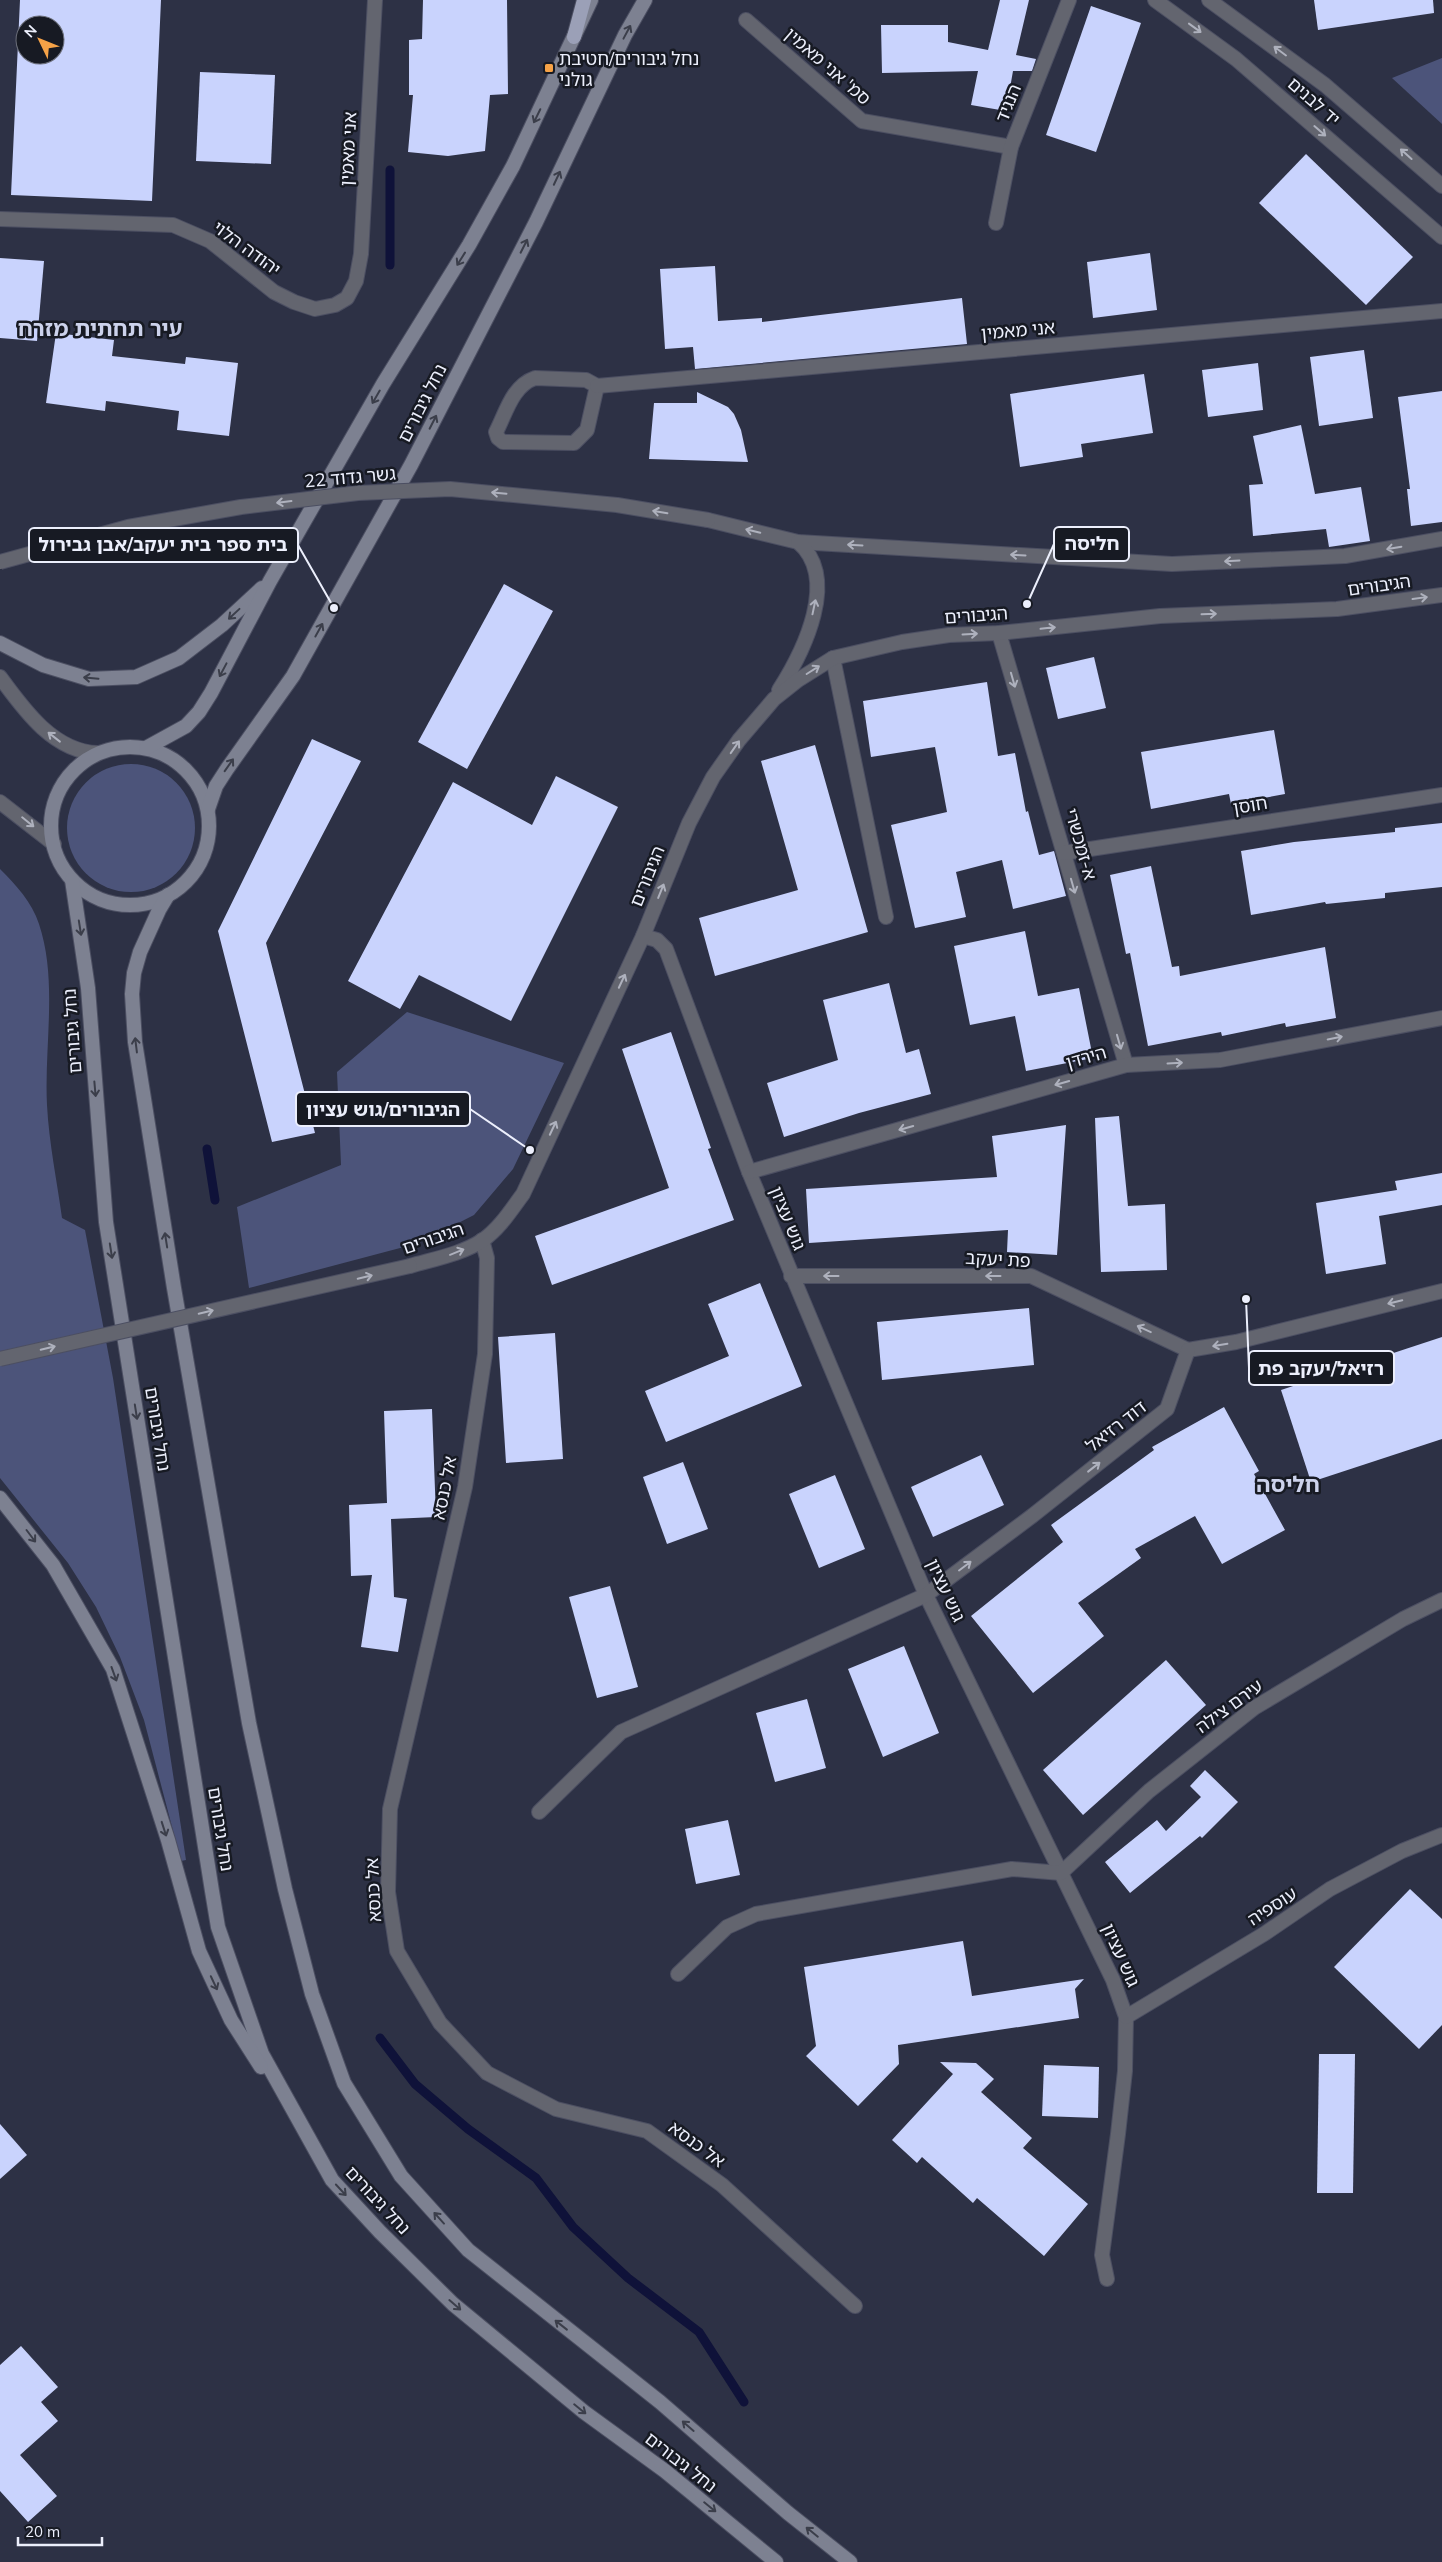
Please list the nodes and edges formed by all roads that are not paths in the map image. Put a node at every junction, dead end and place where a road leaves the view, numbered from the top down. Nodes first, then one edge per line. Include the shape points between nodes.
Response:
1 (375, 0) edge
2 (584, 0) edge
3 (591, 0) edge
4 (645, 0) edge
5 (1069, 0) edge
6 (1155, 0) edge
7 (1209, 0) edge
8 (746, 20) dead end
9 (574, 38) junction
10 (1011, 147) junction
11 (1442, 186) edge
12 (0, 219) edge
13 (996, 223) dead end
14 (1442, 237) edge
15 (347, 298) joint
16 (1442, 311) edge
17 (597, 386) junction
18 (708, 520) joint
19 (1442, 540) edge
20 (798, 542) junction
21 (0, 562) edge
22 (270, 581) junction
23 (1442, 595) edge
24 (999, 633) junction
25 (0, 643) edge
26 (833, 658) junction
27 (0, 677) edge
28 (774, 698) junction
29 (146, 748) junction
30 (98, 754) junction
31 (1442, 795) edge
32 (0, 802) edge
33 (208, 809) junction
34 (54, 844) junction
35 (1064, 853) junction
36 (72, 880) junction
37 (168, 895) junction
38 (886, 918) dead end
39 (643, 936) junction
40 (1442, 1018) edge
41 (1126, 1065) junction
42 (749, 1172) junction
43 (482, 1240) junction
44 (791, 1276) junction
45 (1442, 1290) edge
46 (1188, 1350) junction
47 (0, 1359) edge
48 (0, 1498) edge
49 (926, 1595) junction
50 (1442, 1600) edge
51 (539, 1812) dead end
52 (1442, 1835) edge
53 (1061, 1873) junction
54 (678, 1974) dead end
55 (1126, 2017) junction
56 (314, 2150) junction
57 (1107, 2279) dead end
58 (855, 2306) dead end
59 (776, 2562) edge
60 (850, 2562) edge

1 - 15 street, אני מאמין via 361,254 356,281
2 - 9 highway
3 - 9 main road
33 -> 4 main road, נחל גיבורים via 227,768 293,676 410,465 536,222 625,35
5 - 10 street, הנגיד
6 -> 14 street, יד לבנים via 1236,59
11 -> 7 street, יד לבנים via 1325,85
8 - 10 street, סמ' אני מאמין via 862,120
9 -> 22 main road via 512,166 469,245 383,384
10 - 13 street, הנגיד
12 - 15 street, יהודה הלוי via 173,225 210,241 274,292 294,302 315,309
16 - 17 street, אני מאמין
17 - 17 street via 586,380 535,378 528,381 516,392 496,432 498,438 503,442 574,442 587,430
20 -> 18 street, הגיבורים
18 -> 21 street, גשר גדוד 22, bridge via 617,505 450,489 358,493 241,507 128,526
19 -> 20 street, הגיבורים via 1345,556 1172,564
28 -> 20 street via 796,660 815,607 816,568 812,557
22 -> 25 main road via 222,625 179,658 136,677 89,679 43,665
22 -> 29 main road via 199,712 186,726
24 -> 23 street, הגיבורים via 1160,616 1337,609
26 -> 24 street, הגיבורים via 902,642 949,635
24 -> 35 street, א-זמכשרי
28 -> 26 street, הגיבורים
26 - 38 street
30 -> 27 street via 83,753 53,737
39 -> 28 street, הגיבורים via 689,823 713,778
29 - 30 main road via 122,747
29 - 33 main road via 168,756 186,769 200,787
30 - 34 main road via 84,761 63,784 52,814
31 - 35 street, חוסן
32 -> 34 street
33 - 37 main road via 205,852 190,877
34 - 36 main road
35 -> 41 street, א-זמכשרי
36 - 37 main road via 88,893 109,902 132,905
36 -> 56 main road, נחל גיבורים via 88,988 106,1222 218,1926 262,2054
60 -> 37 main road, נחל גיבורים via 660,2402 468,2250 401,2176 344,2083 312,1994 285,1889 249,1723 135,1042 134,973 140,952
39 - 42 street, גוש עציון via 657,940 666,949
43 -> 39 street, הגיבורים via 504,1220 523,1194
41 -> 40 street, הירדן via 1220,1060
41 -> 42 street, הירדן
42 - 44 street, גוש עציון
47 -> 43 street, הגיבורים, bridge via 410,1266 455,1253
43 - 58 street, אל כנסא via 486,1258 485,1354 465,1487 390,1809 388,1892 396,1951 440,2023 487,2073 556,2109 647,2131 722,2185
46 -> 44 street, פת יעקב via 1031,1276
44 - 49 street, גוש עציון
45 -> 46 street via 1236,1342
49 -> 46 street, דוד רזיאל via 1167,1409
48 -> 56 main road via 53,1565 113,1669 168,1840 199,1951 231,2020
49 - 51 street, דוד רזיאל via 621,1732
49 - 53 street, גוש עציון
50 - 53 street, עירם צילה via 1403,1619 1254,1708 1149,1792
52 - 55 street, עוספיה via 1330,1890
53 - 54 street via 1012,1869 756,1914 727,1927
53 - 55 street, גוש עציון via 1113,1980
55 - 57 street, גוש עציון via 1125,2071 1102,2255
56 -> 59 main road, נחל גיבורים via 332,2180 453,2304 584,2412 665,2471

